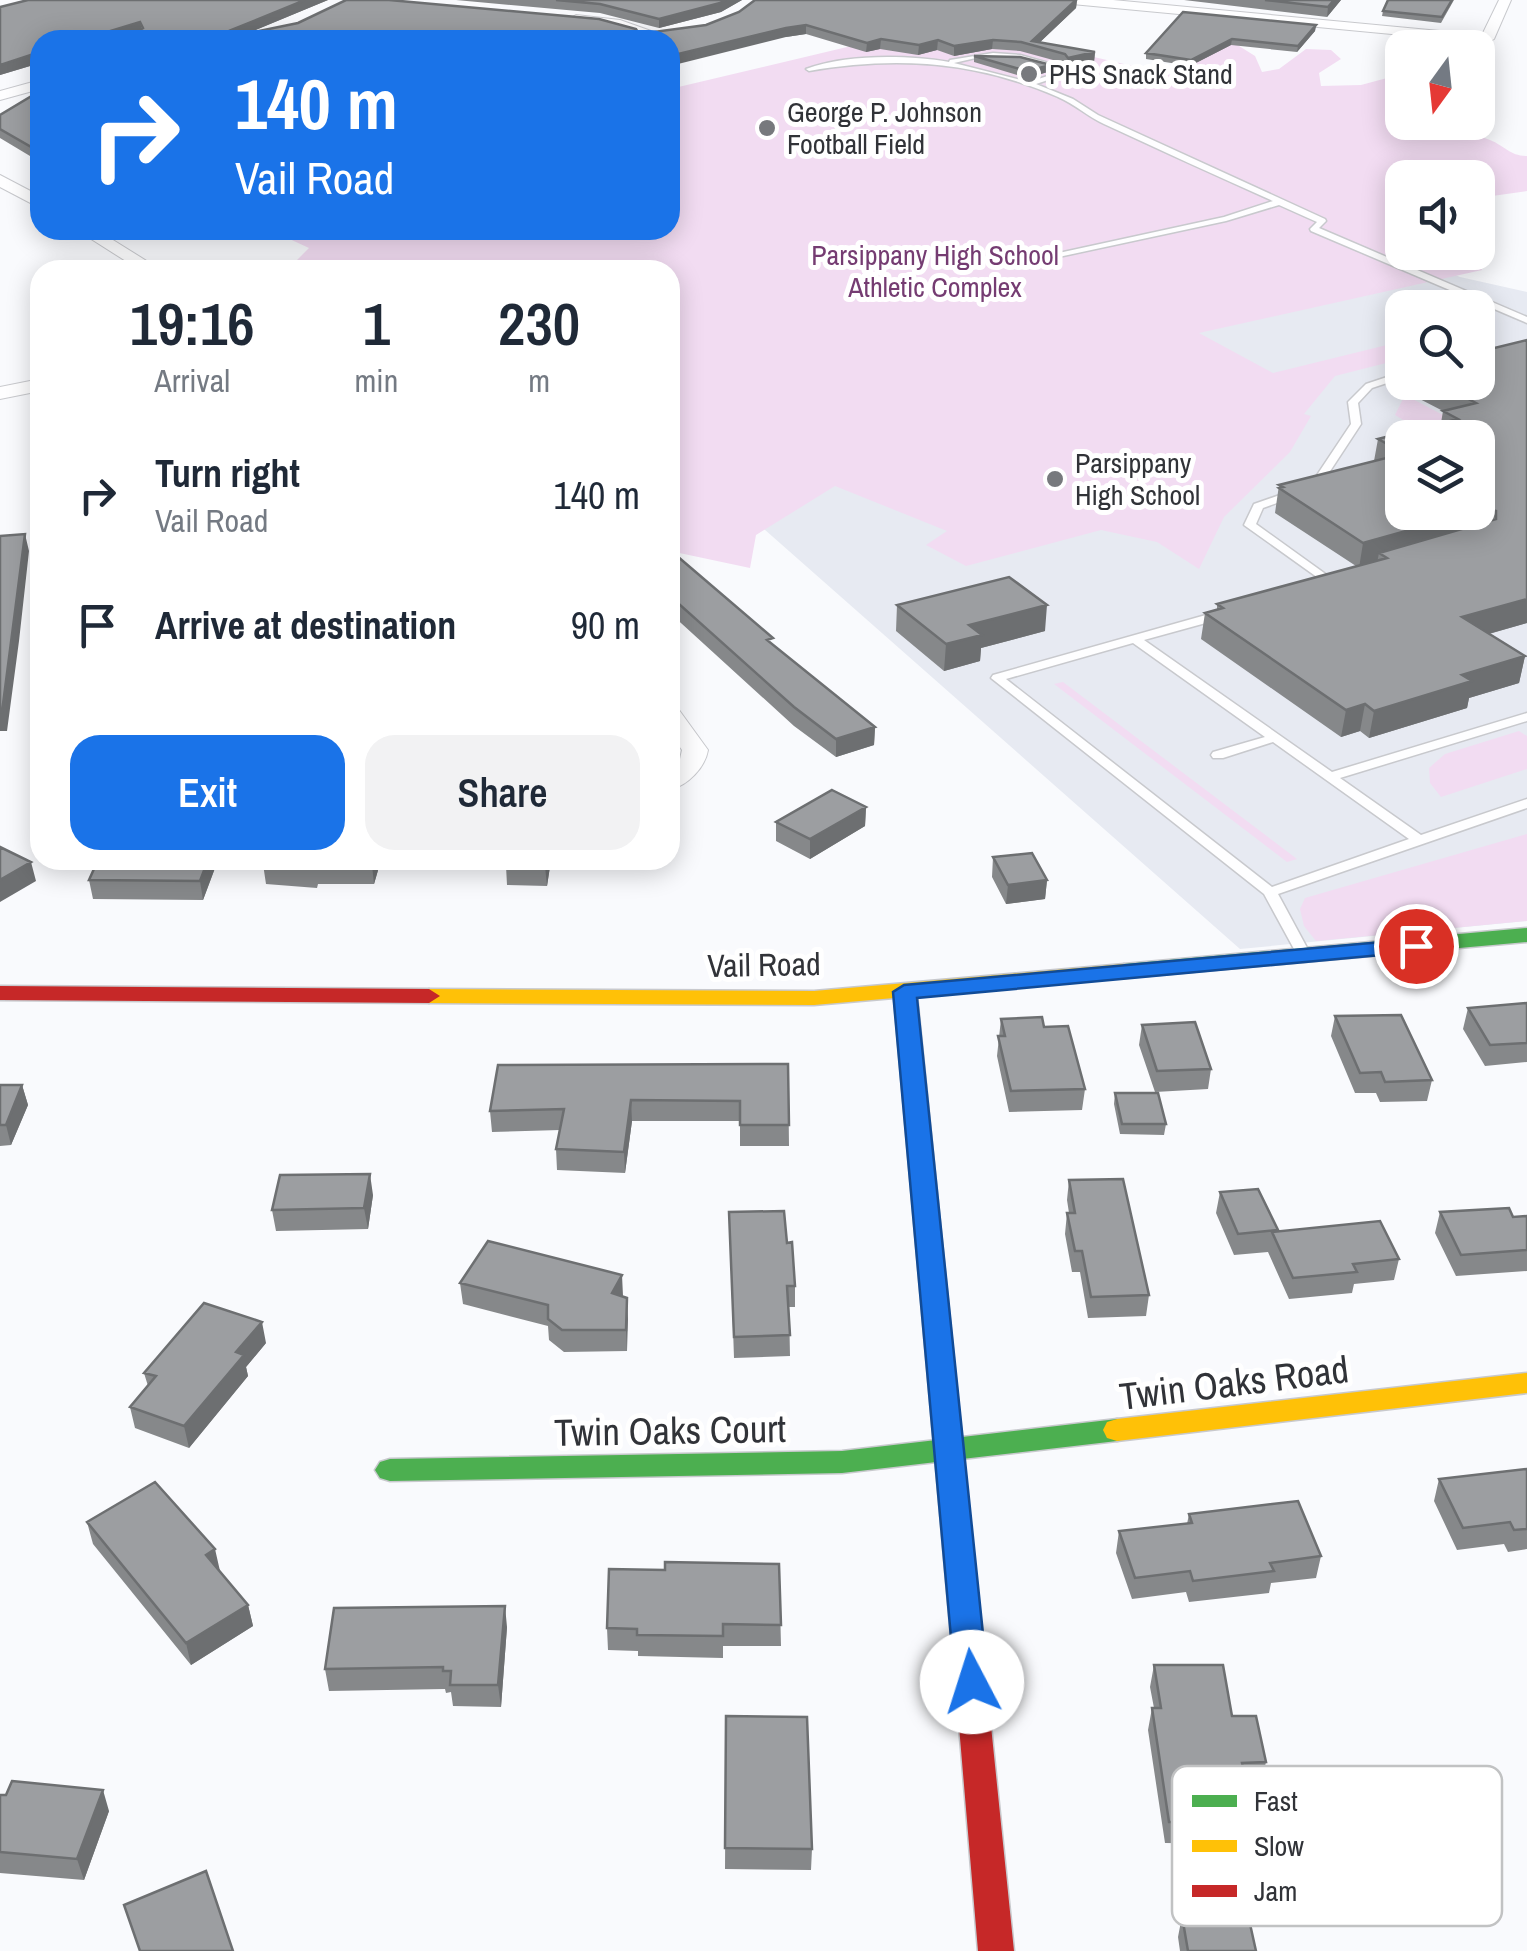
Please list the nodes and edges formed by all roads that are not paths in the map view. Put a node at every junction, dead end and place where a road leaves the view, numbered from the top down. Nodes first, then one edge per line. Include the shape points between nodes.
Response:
1 (1072, 0) edge
2 (1506, 0) edge
3 (567, 18) edge
4 (638, 30) edge
5 (951, 61) junction
6 (808, 69) dead end
7 (1028, 84) junction
8 (30, 87) edge
9 (0, 96) edge
10 (0, 180) edge
11 (30, 187) edge
12 (18, 190) junction
13 (30, 197) edge
14 (1279, 202) junction
15 (102, 240) edge
16 (1057, 256) dead end
17 (135, 260) edge
18 (1527, 320) edge
19 (1385, 381) edge
20 (30, 387) edge
21 (0, 393) edge
22 (1351, 578) edge
23 (1332, 583) junction
24 (1314, 588) edge
25 (1242, 609) edge
26 (1135, 639) junction
27 (1527, 717) edge
28 (680, 728) edge
29 (1274, 738) junction
30 (1218, 755) dead end
31 (680, 773) edge
32 (1330, 777) junction
33 (1527, 803) edge
34 (1419, 840) junction
35 (1270, 892) junction
36 (1527, 936) edge
37 (1305, 957) junction
38 (904, 992) junction
39 (0, 993) edge
40 (1527, 1384) edge
41 (950, 1452) junction
42 (390, 1470) dead end
43 (996, 1951) edge

1 - 2 street via 1488,39
3 - 4 street
5 - 6 lane via 861,60
5 - 7 lane
5 - 7 lane via 1007,54 1064,74
7 - 14 lane via 1077,100 1095,117
8 - 9 street
10 - 12 street
11 - 12 street
12 - 13 street
14 - 16 lane
14 - 18 lane via 1322,222 1314,229
15 - 17 street
19 - 23 lane via 1353,402 1356,424 1315,486 1258,506 1250,524
20 - 21 street
22 - 23 lane
23 - 24 lane
25 - 26 lane
26 - 29 lane
26 - 35 lane via 997,678
27 - 32 lane
28 - 31 street via 696,750
29 - 30 lane
29 - 32 lane
32 - 34 lane
33 - 34 lane
34 - 35 lane
35 - 37 lane
36 - 37 street, Vail Road
37 - 38 street, Vail Road
38 - 39 street, Vail Road via 711,999
38 - 41 street
40 - 41 street, Twin Oaks Road
41 - 42 street, Twin Oaks Court via 800,1464
41 - 43 street

